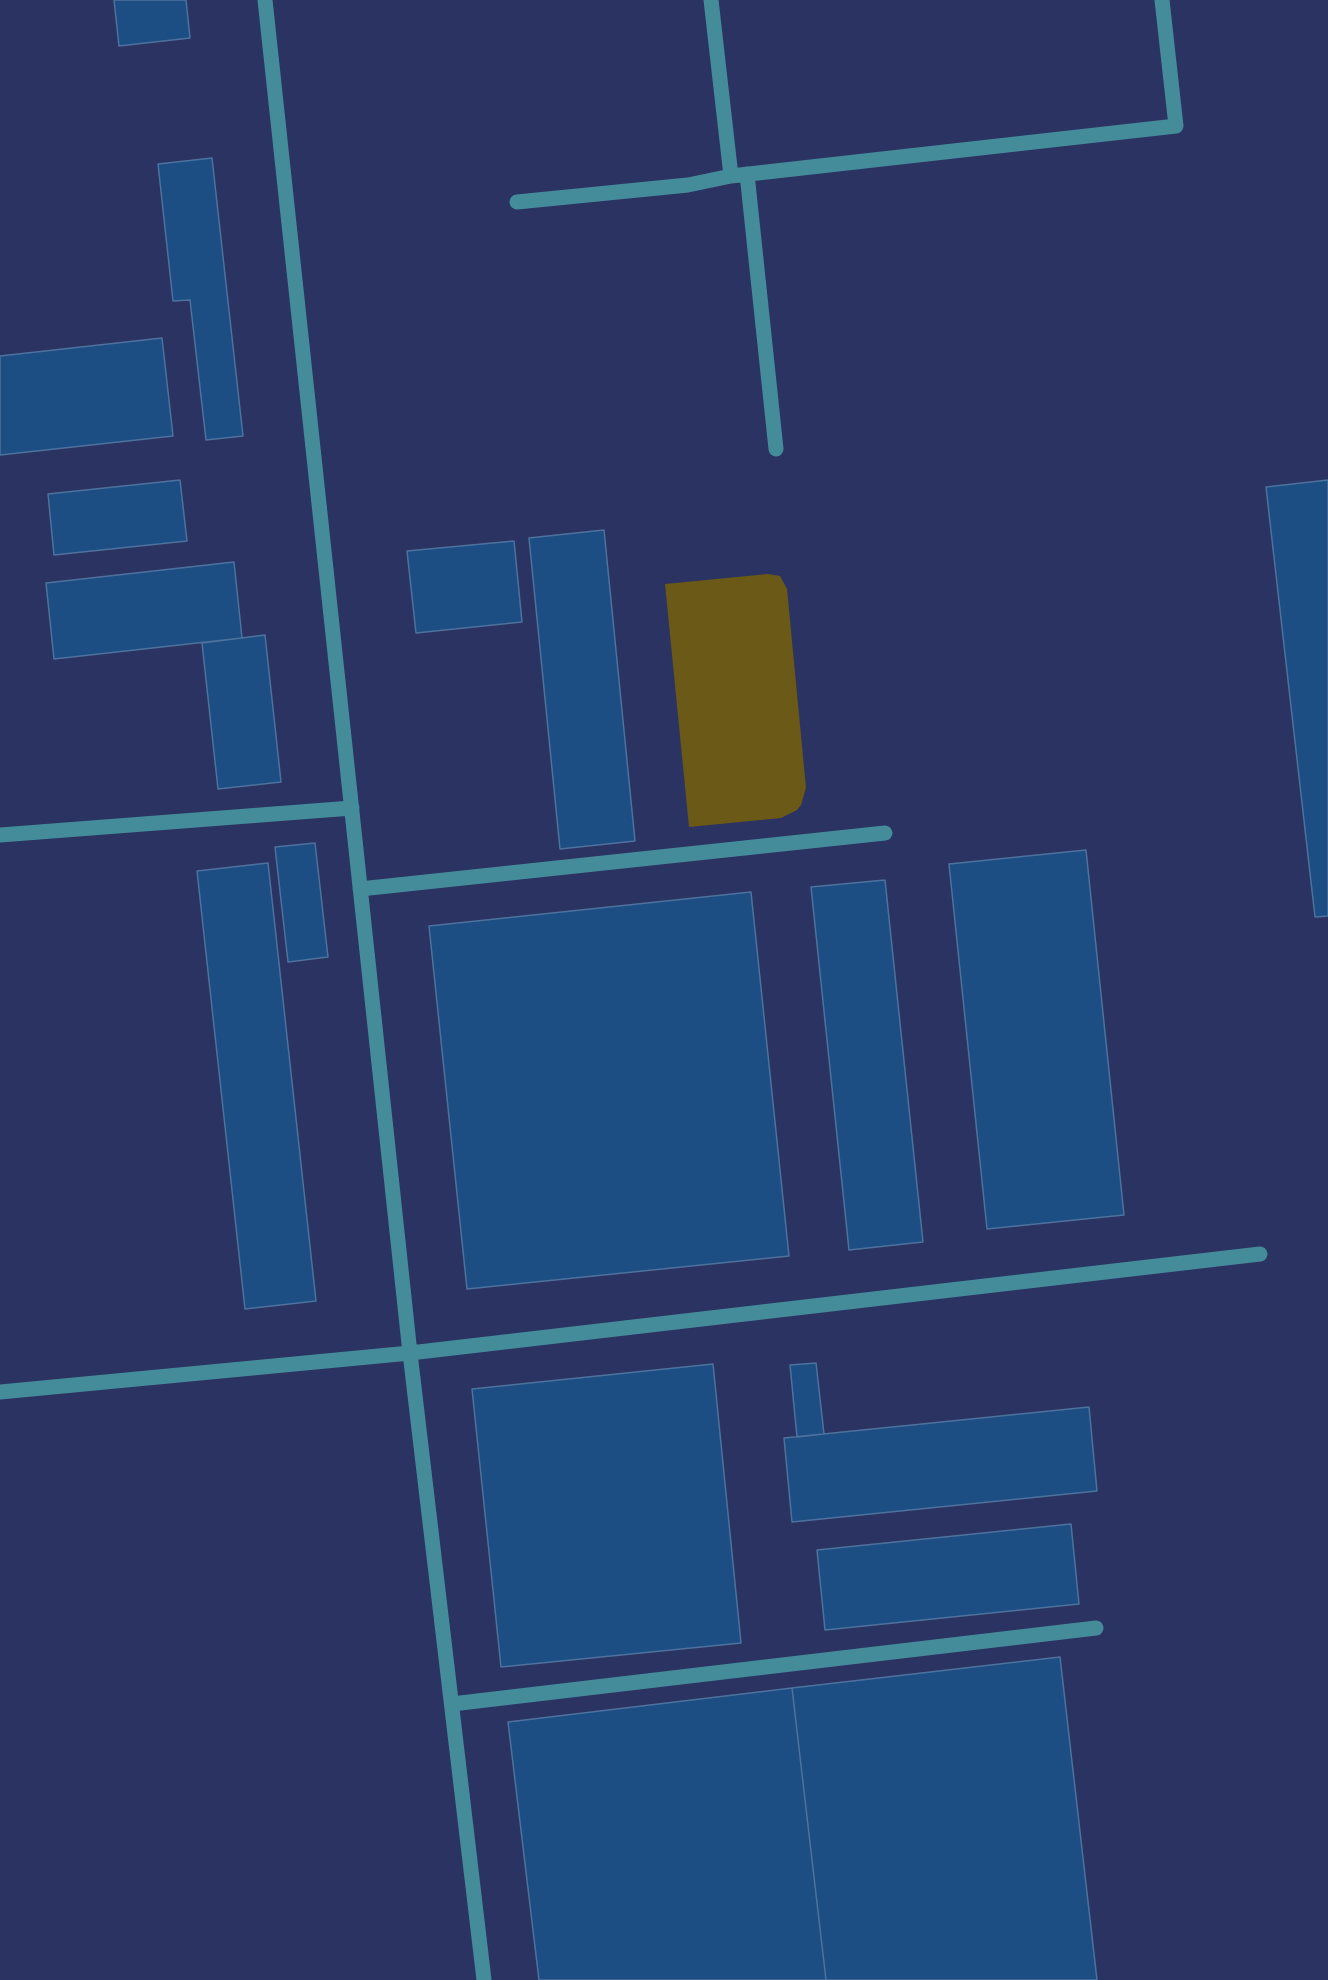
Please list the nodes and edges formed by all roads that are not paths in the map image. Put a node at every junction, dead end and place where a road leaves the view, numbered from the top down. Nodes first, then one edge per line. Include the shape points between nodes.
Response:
1 (265, 0) edge
2 (711, 0) edge
3 (1162, 0) edge
4 (747, 174) junction
5 (731, 176) junction
6 (518, 202) dead end
7 (776, 449) dead end
8 (352, 808) junction
9 (885, 833) dead end
10 (0, 835) edge
11 (360, 889) junction
12 (1260, 1254) dead end
13 (410, 1353) junction
14 (0, 1392) edge
15 (1096, 1628) dead end
16 (452, 1704) junction
17 (484, 1980) edge

1 - 8 lane
2 - 5 lane
3 - 4 lane via 1176,126
4 - 5 lane
4 - 7 lane
5 - 6 lane via 688,185
8 - 10 lane
8 - 11 lane
9 - 11 lane
11 - 13 lane
12 - 13 lane
13 - 14 lane
13 - 16 lane
15 - 16 lane
16 - 17 lane

